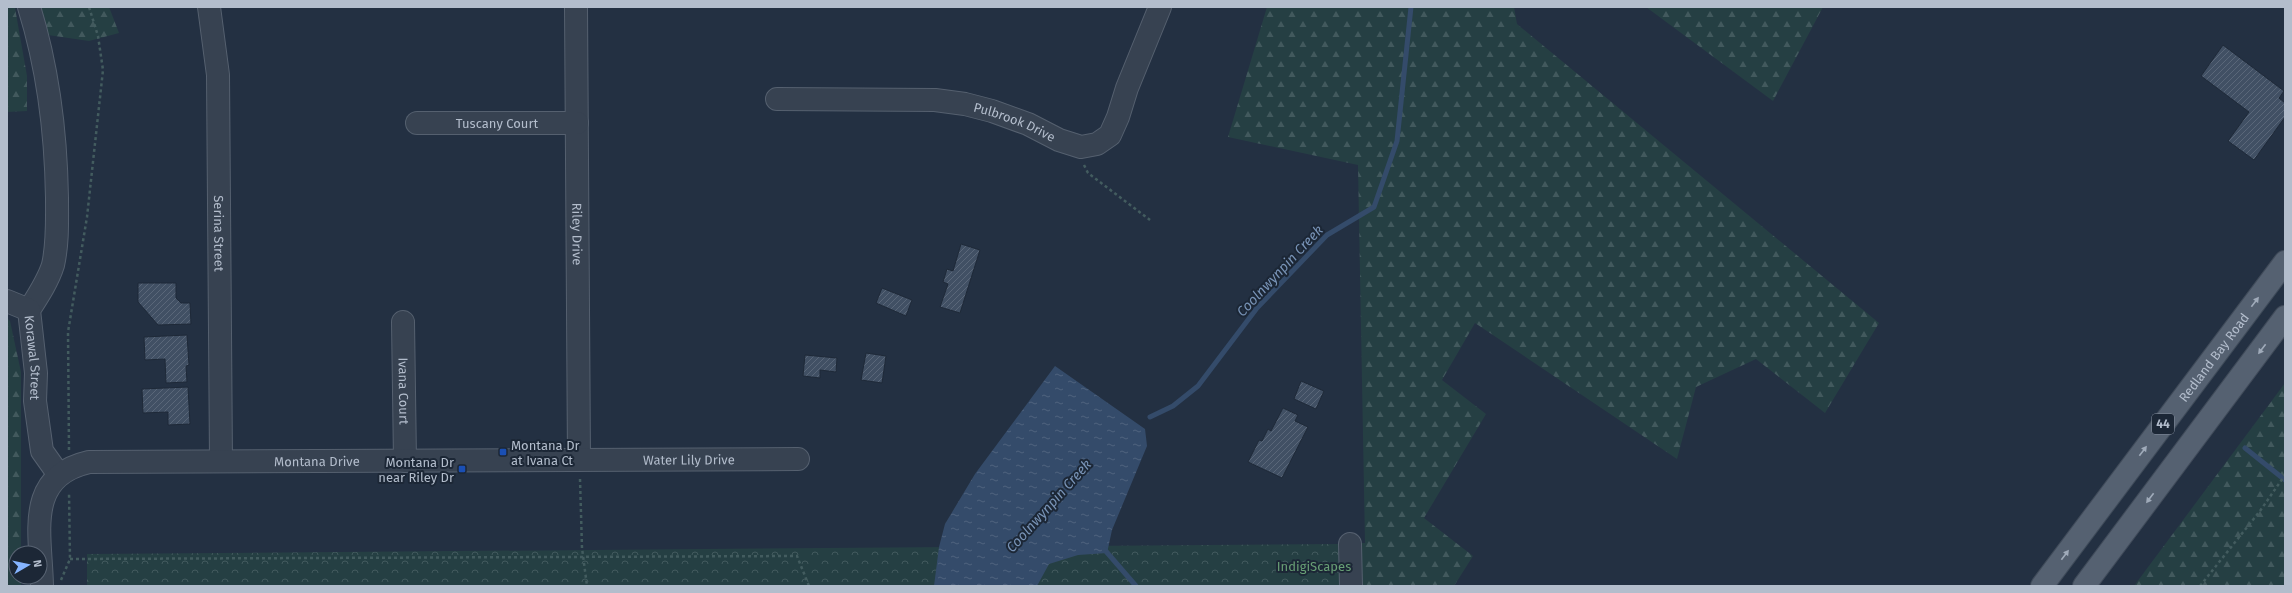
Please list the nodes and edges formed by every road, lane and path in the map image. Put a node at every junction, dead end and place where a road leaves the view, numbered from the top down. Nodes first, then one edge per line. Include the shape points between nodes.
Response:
1 (29, 7) edge
2 (89, 7) edge
3 (209, 7) edge
4 (576, 7) edge
5 (1160, 7) edge
6 (777, 98) dead end
7 (417, 123) dead end
8 (577, 123) junction
9 (1081, 147) junction
10 (1150, 220) dead end
11 (2285, 262) edge
12 (7, 301) edge
13 (28, 310) junction
14 (2285, 317) edge
15 (403, 322) dead end
16 (69, 456) dead end
17 (798, 459) dead end
18 (221, 460) junction
19 (405, 461) junction
20 (579, 466) junction
21 (2285, 475) edge
22 (64, 481) junction
23 (1350, 544) dead end
24 (583, 557) junction
25 (70, 559) junction
26 (42, 586) edge
27 (60, 586) edge
28 (588, 586) edge
29 (809, 586) edge
30 (1351, 586) edge
31 (2042, 586) edge
32 (2084, 586) edge
33 (2200, 586) edge

1 - 13 street, Korawal Street via 41,46 50,108 58,232 53,265 42,290
2 - 16 path via 98,36 103,70 87,218 68,332
3 - 18 street, Serina Street via 218,75
4 - 8 street, Riley Drive
5 - 9 street via 1110,135 1097,144
6 - 9 street, Pulbrook Drive via 935,100 965,104 1007,116
7 - 8 street, Tuscany Court
8 - 20 street, Riley Drive
9 - 10 path via 1083,164 1088,172
31 -> 11 main road, Redland Bay Road / 44
12 - 13 street
13 - 22 street, Korawal Street via 41,444 47,460
14 -> 32 main road, 44
15 - 19 street, Ivana Court
17 - 20 street, Water Lily Drive
18 - 19 street, Montana Drive
18 - 22 street, Montana Drive via 105,460 80,464
19 - 20 street, Montana Drive
20 - 24 path
21 - 33 path via 2260,511
22 - 25 path
22 - 26 street via 49,485 41,506
23 - 30 street
24 - 25 path
24 - 28 path
24 - 29 path via 796,556
25 - 27 path

